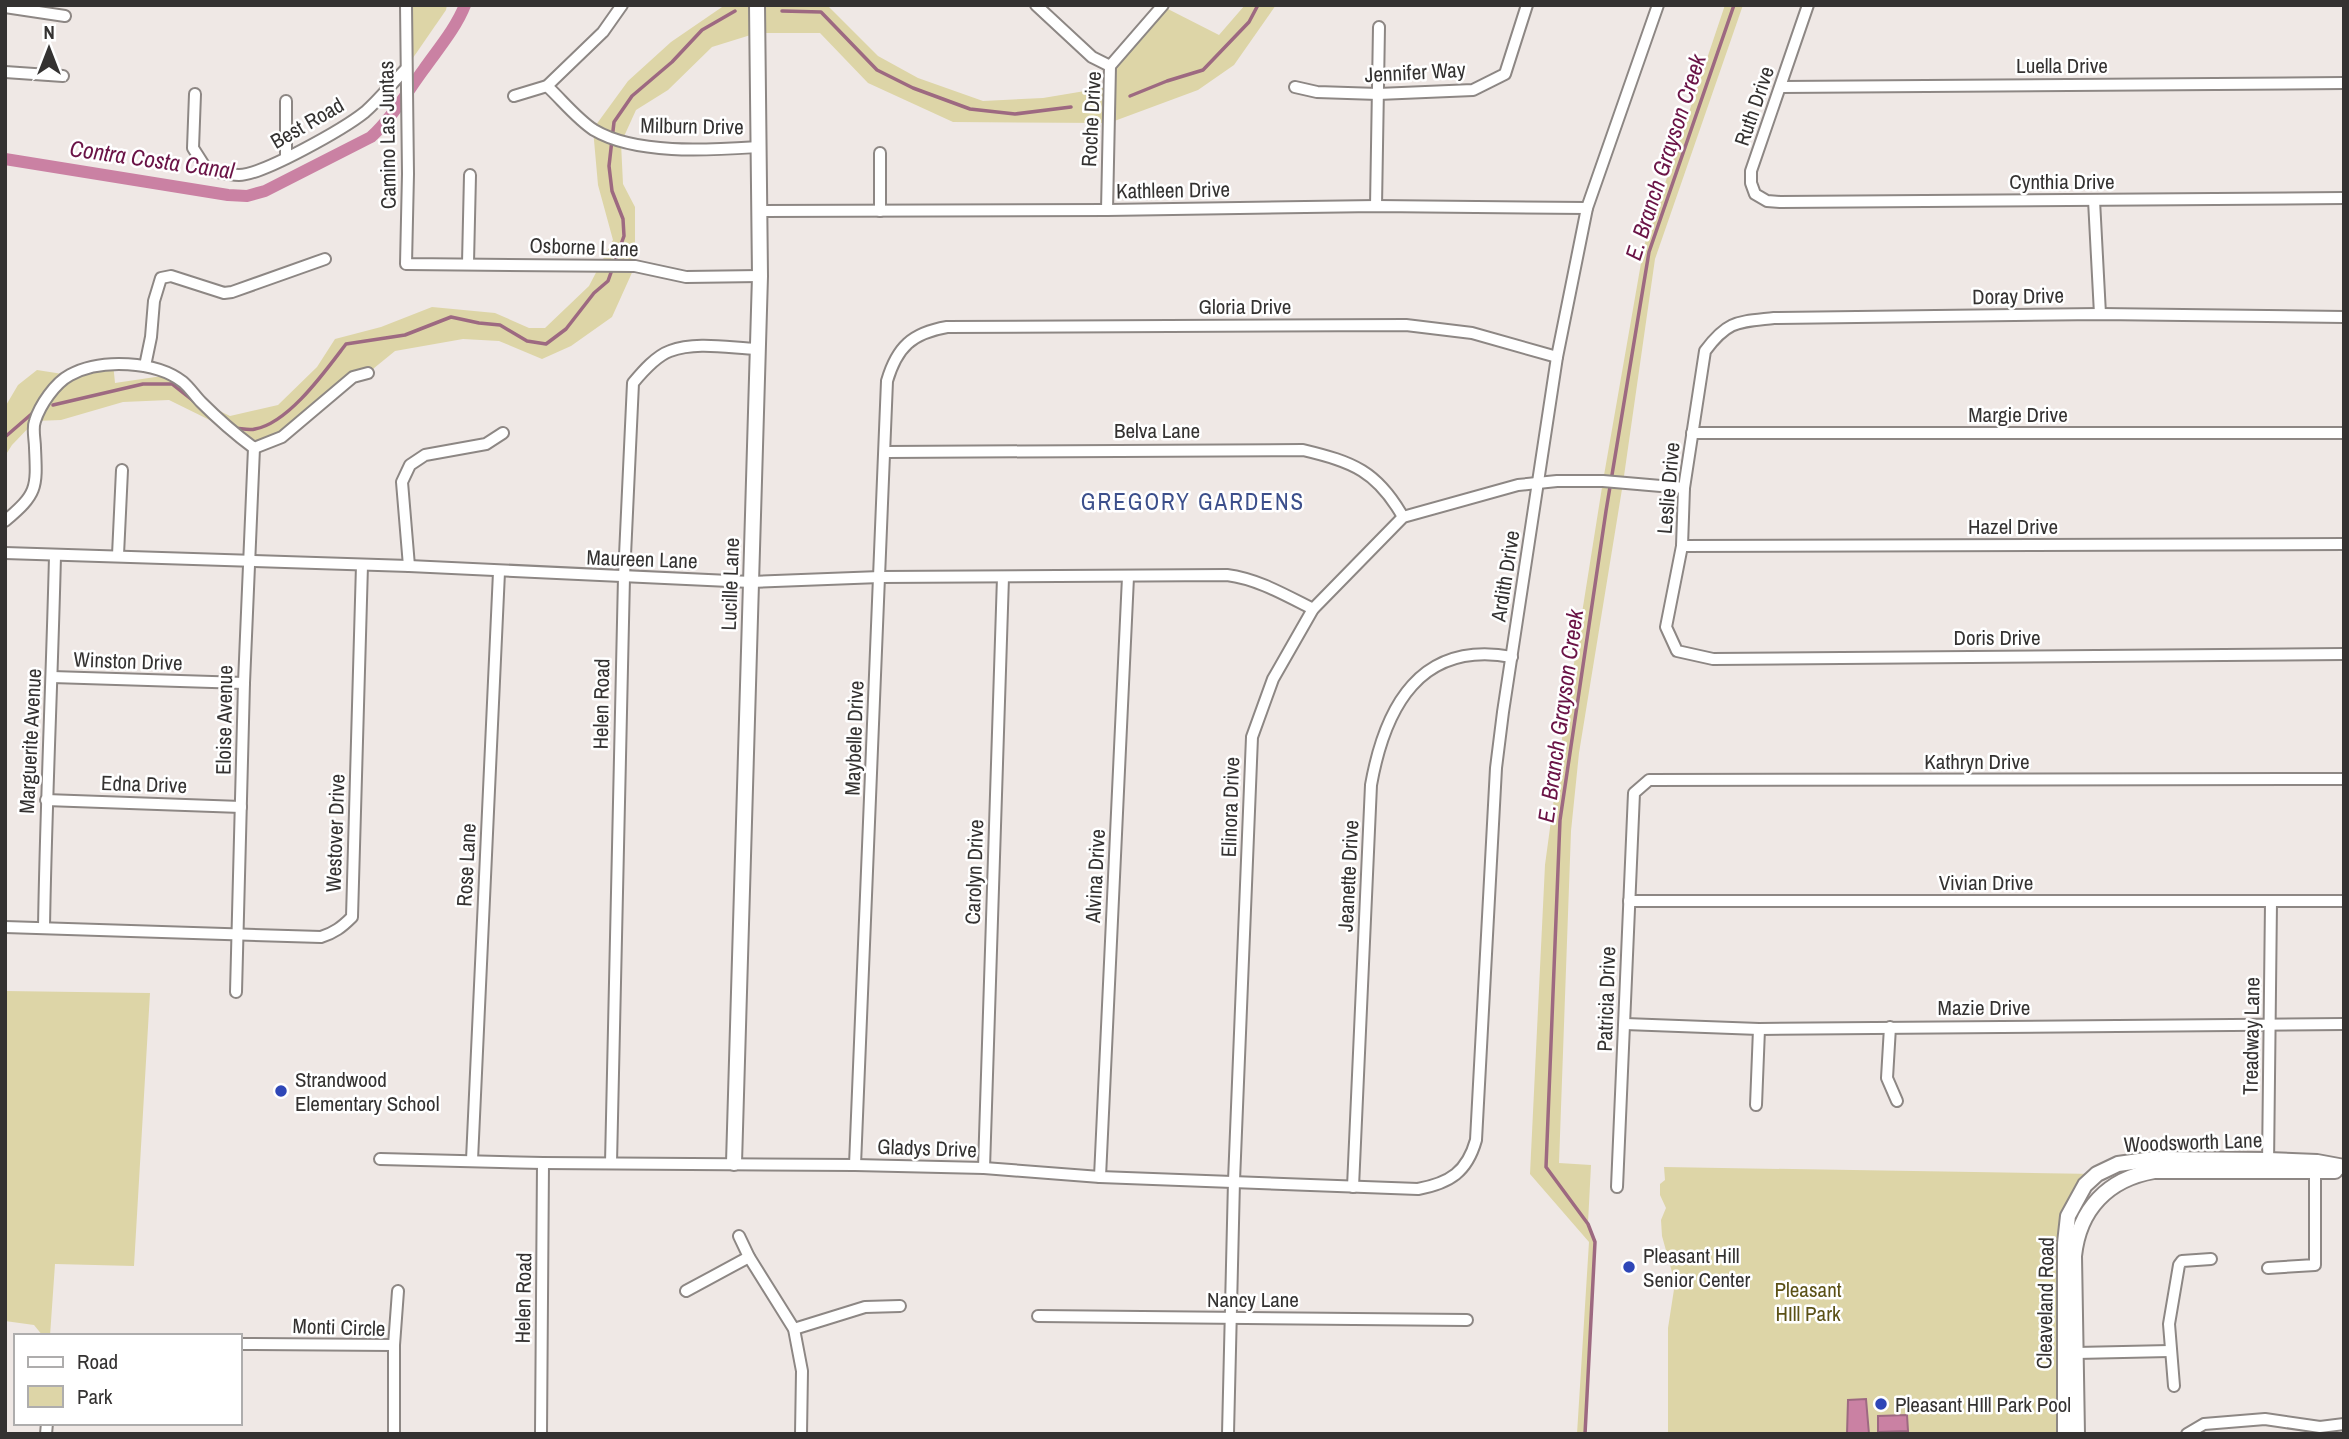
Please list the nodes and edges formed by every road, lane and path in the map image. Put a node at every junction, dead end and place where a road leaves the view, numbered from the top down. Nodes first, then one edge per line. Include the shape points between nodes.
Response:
1 (406, 5) edge
2 (622, 5) edge
3 (757, 5) edge
4 (1035, 5) edge
5 (1163, 5) edge
6 (1527, 5) edge
7 (1658, 5) edge
8 (1808, 5) edge
9 (5, 6) edge
10 (65, 16) dead end
11 (1379, 27) dead end
12 (1110, 66) junction
13 (5, 72) edge
14 (406, 73) junction
15 (63, 76) dead end
16 (2344, 83) edge
17 (547, 86) junction
18 (1295, 87) dead end
19 (1781, 87) junction
20 (195, 94) dead end
21 (1378, 94) junction
22 (514, 96) dead end
23 (286, 101) dead end
24 (757, 146) junction
25 (880, 153) dead end
26 (286, 158) junction
27 (470, 175) dead end
28 (2344, 198) edge
29 (2094, 200) junction
30 (1780, 202) joint
31 (1376, 206) junction
32 (1587, 208) junction
33 (759, 211) junction
34 (880, 211) junction
35 (1107, 211) junction
36 (325, 259) dead end
37 (468, 263) junction
38 (407, 264) joint
39 (760, 276) junction
40 (2100, 314) junction
41 (2344, 317) edge
42 (929, 331) joint
43 (757, 349) junction
44 (1705, 351) joint
45 (1558, 357) junction
46 (145, 366) junction
47 (368, 373) dead end
48 (503, 433) dead end
49 (1692, 433) junction
50 (2344, 433) edge
51 (254, 448) junction
52 (886, 452) junction
53 (122, 470) dead end
54 (1539, 483) junction
55 (1684, 488) junction
56 (1403, 517) junction
57 (5, 521) edge
58 (2344, 544) edge
59 (1682, 546) junction
60 (5, 553) edge
61 (118, 555) junction
62 (55, 556) junction
63 (248, 562) junction
64 (362, 565) junction
65 (409, 566) junction
66 (499, 572) junction
67 (624, 577) junction
68 (880, 577) junction
69 (1003, 577) junction
70 (1128, 577) junction
71 (751, 582) junction
72 (1313, 609) junction
73 (1666, 627) joint
74 (2344, 654) edge
75 (1511, 656) junction
76 (52, 677) junction
77 (244, 683) junction
78 (2344, 779) edge
79 (46, 800) junction
80 (241, 807) junction
81 (1634, 812) joint
82 (1629, 901) junction
83 (2344, 901) edge
84 (2271, 902) junction
85 (5, 927) edge
86 (44, 927) junction
87 (239, 933) junction
88 (236, 992) dead end
89 (1625, 1024) junction
90 (2271, 1024) junction
91 (2344, 1024) edge
92 (1890, 1027) junction
93 (1759, 1029) junction
94 (1897, 1101) dead end
95 (1756, 1105) dead end
96 (380, 1158) dead end
97 (472, 1160) junction
98 (543, 1163) junction
99 (611, 1163) junction
100 (734, 1163) junction
101 (855, 1165) junction
102 (2268, 1165) junction
103 (1466, 1166) joint
104 (984, 1168) junction
105 (2344, 1169) edge
106 (2315, 1172) junction
107 (2097, 1174) junction
108 (1100, 1177) junction
109 (1234, 1181) junction
110 (1353, 1187) junction
111 (1617, 1187) dead end
112 (2108, 1188) junction
113 (2079, 1230) joint
114 (739, 1236) dead end
115 (749, 1257) junction
116 (2211, 1259) dead end
117 (2268, 1268) dead end
118 (398, 1291) dead end
119 (686, 1291) dead end
120 (900, 1306) dead end
121 (1038, 1316) dead end
122 (1229, 1318) junction
123 (1467, 1320) dead end
124 (794, 1329) junction
125 (242, 1344) edge
126 (394, 1345) junction
127 (2170, 1350) junction
128 (2076, 1353) junction
129 (2174, 1387) dead end
130 (2344, 1424) edge
131 (2320, 1431) edge
132 (394, 1434) edge
133 (541, 1434) edge
134 (801, 1434) edge
135 (1227, 1434) edge
136 (2065, 1434) edge
137 (2077, 1434) edge
138 (2188, 1434) edge

1 - 14 street, Camino Las Juntas
2 - 17 street via 603,32
3 - 24 street, Lucille Lane
4 - 12 street via 1091,57
5 - 12 street, Roche Drive
6 - 21 street, Jennifer Way via 1505,74 1473,90
7 - 32 street, Ardith Drive
8 - 19 street, Ruth Drive
9 - 10 street
11 - 21 street
12 - 35 street, Roche Drive
13 - 15 street
14 - 26 street, Best Road via 364,112
14 - 38 street, Camino Las Juntas
16 - 19 street, Luella Drive
17 - 22 street
17 - 24 street, Milburn Drive via 593,129 621,143 649,148
18 - 21 street, Jennifer Way
19 - 30 street, Ruth Drive via 1751,171 1755,194
20 - 26 street, Best Road via 193,148 207,170 241,175
21 - 31 street
23 - 26 street
24 - 33 street, Lucille Lane
25 - 34 street
27 - 37 street
28 - 29 street, Cynthia Drive
29 - 30 street, Cynthia Drive
29 - 40 street
31 - 32 street, Kathleen Drive
31 - 35 street, Kathleen Drive
32 - 45 street, Ardith Drive
33 - 34 street, Kathleen Drive
33 - 39 street, Lucille Lane
34 - 35 street, Kathleen Drive
36 - 46 street via 224,293 171,276 161,278
37 - 38 street, Osborne Lane
37 - 39 street, Osborne Lane via 635,266 686,277
39 - 43 street, Lucille Lane
40 - 41 street, Doray Drive
40 - 44 street, Doray Drive via 1774,318 1733,325 1718,333
42 - 45 street, Gloria Drive via 947,327 1406,325 1472,333
42 - 52 street, Maybelle Drive via 915,337 893,363 887,382
43 - 67 street, Helen Road via 695,346 668,351 633,383
43 - 71 street, Lucille Lane
44 - 49 street, Leslie Drive
45 - 54 street, Ardith Drive
46 - 51 street via 183,382
46 - 57 street via 113,363 89,369 69,375 50,393 35,421 34,491
47 - 51 street via 353,377 282,437
48 - 65 street via 486,444 425,455 410,465 402,482
49 - 50 street, Margie Drive
49 - 55 street, Leslie Drive
51 - 63 street, Eloise Avenue
52 - 56 street, Belva Lane via 1303,450 1369,474 1390,494
52 - 68 street, Maybelle Drive
53 - 61 street
54 - 55 street via 1603,481
54 - 56 street
54 - 75 street, Ardith Drive
55 - 59 street, Leslie Drive
56 - 72 street, Elinora Drive
58 - 59 street, Hazel Drive
59 - 73 street, Leslie Drive
60 - 62 street, Maureen Lane
61 - 62 street, Maureen Lane
61 - 63 street, Maureen Lane
62 - 76 street, Marguerite Avenue
63 - 64 street, Maureen Lane
63 - 77 street, Eloise Avenue
64 - 65 street, Maureen Lane
64 - 87 street, Westover Drive via 352,916 333,934 320,937
65 - 66 street, Maureen Lane
66 - 67 street, Maureen Lane
66 - 97 street, Rose Lane
67 - 71 street, Maureen Lane
67 - 99 street, Helen Road
68 - 69 street, Maureen Lane
68 - 71 street, Maureen Lane
68 - 101 street, Maybelle Drive
69 - 70 street, Maureen Lane
69 - 104 street, Carolyn Drive
70 - 72 street, Maureen Lane via 1242,577
70 - 108 street, Alvina Drive
71 - 100 street, Lucille Lane
72 - 109 street, Elinora Drive via 1273,678 1252,737
73 - 74 street, Doris Drive via 1677,652 1713,659
75 - 103 street, Ardith Drive via 1496,768 1476,1140
75 - 110 street, Jeanette Drive via 1453,657 1424,673 1399,700 1377,754 1371,785
76 - 77 street, Winston Drive
76 - 79 street, Marguerite Avenue
77 - 80 street, Eloise Avenue
78 - 81 street, Kathryn Drive via 1649,780 1634,793
79 - 80 street, Edna Drive
79 - 86 street, Marguerite Avenue
80 - 87 street, Eloise Avenue
81 - 82 street, Patricia Drive
82 - 84 street, Vivian Drive
82 - 89 street, Patricia Drive
83 - 84 street, Vivian Drive
84 - 90 street, Treadway Lane
85 - 86 street, Westover Drive
86 - 87 street, Westover Drive
87 - 88 street, Eloise Avenue
89 - 93 street, Mazie Drive
89 - 111 street, Patricia Drive
90 - 91 street, Mazie Drive
90 - 92 street, Mazie Drive
90 - 102 street, Treadway Lane
92 - 93 street, Mazie Drive
92 - 94 street via 1887,1078
93 - 95 street
96 - 97 street, Gladys Drive
97 - 98 street, Gladys Drive
98 - 99 street, Gladys Drive
98 - 133 street, Helen Road
99 - 100 street, Gladys Drive
100 - 101 street, Gladys Drive
101 - 104 street, Gladys Drive
102 - 105 street, Woodsworth Lane via 2317,1162
102 - 106 street, Woodsworth Lane
102 - 107 street, Woodsworth Lane via 2134,1161
102 - 112 street, Woodsworth Lane via 2154,1171
103 - 110 street, Gladys Drive via 1436,1186
104 - 108 street, Gladys Drive
105 - 106 street, Woodsworth Lane
106 - 117 street via 2315,1265
107 - 112 street
107 - 136 street, Cleaveland Road via 2085,1185 2068,1216
108 - 109 street, Gladys Drive
109 - 110 street, Gladys Drive
109 - 122 street, Elinora Drive
112 - 113 street, Woodsworth Lane via 2096,1198
113 - 128 street, Cleaveland Road via 2074,1256
114 - 115 street
115 - 119 street
115 - 124 street
116 - 127 street via 2179,1265 2169,1324
118 - 126 street
120 - 124 street via 865,1307
121 - 122 street, Nancy Lane
122 - 123 street, Nancy Lane
122 - 135 street, Elinora Drive
124 - 134 street via 802,1371
125 - 126 street, Monti Circle
126 - 132 street, Monti Circle
127 - 128 street
127 - 129 street
128 - 137 street, Cleaveland Road
130 - 131 street
131 - 138 street via 2265,1419 2204,1424

